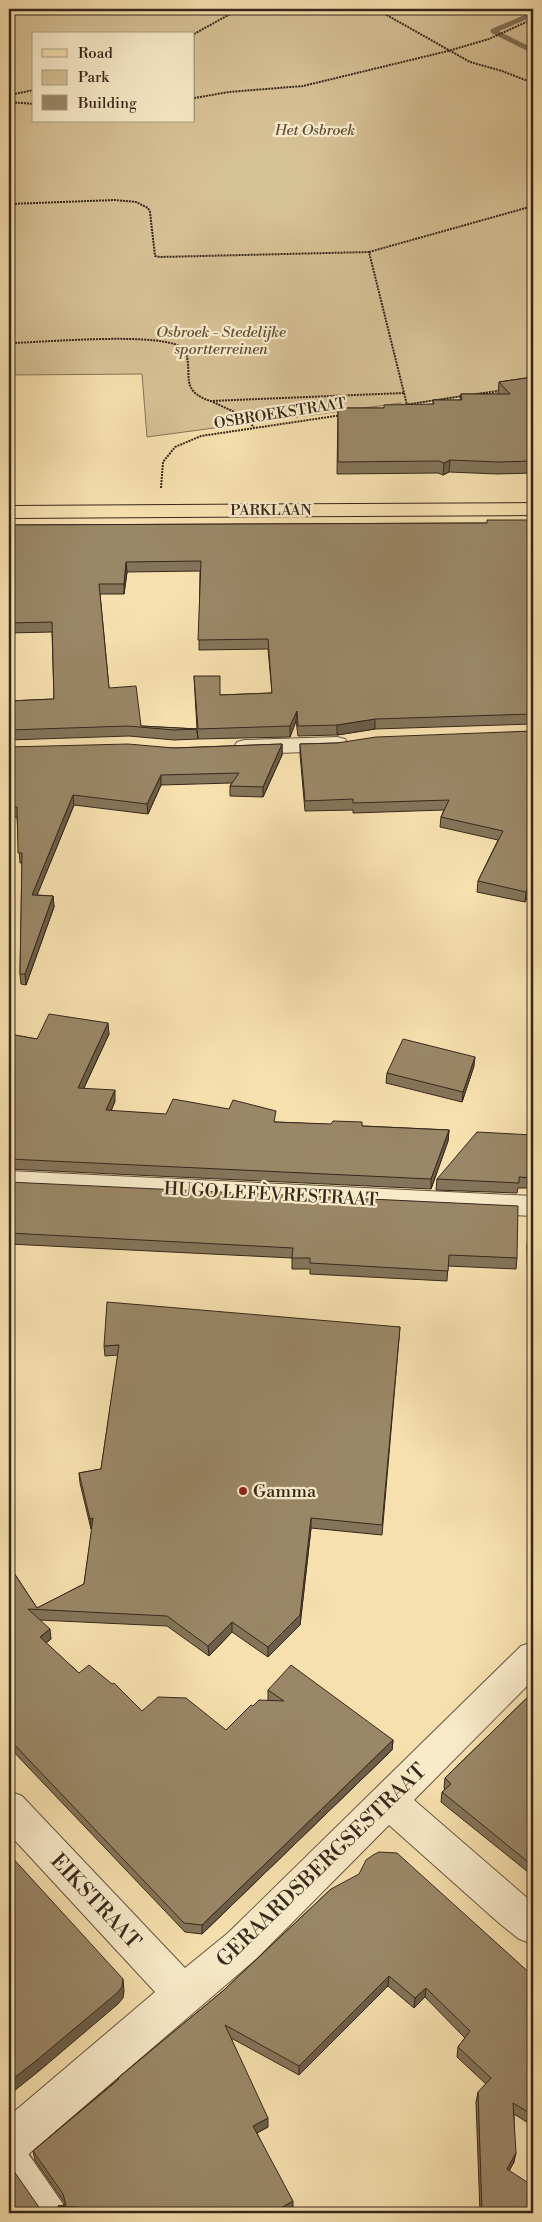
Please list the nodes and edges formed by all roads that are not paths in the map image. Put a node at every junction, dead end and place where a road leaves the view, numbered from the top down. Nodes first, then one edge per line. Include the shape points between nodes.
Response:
1 (9, 497) edge
2 (533, 497) edge
3 (533, 509) edge
4 (9, 512) edge
5 (356, 741) edge
6 (222, 748) edge
7 (9, 1181) edge
8 (533, 1206) edge
9 (533, 1657) edge
10 (388, 1801) junction
11 (9, 1808) edge
12 (533, 1926) edge
13 (183, 1994) junction
14 (9, 2143) edge
15 (9, 2148) edge
16 (54, 2213) edge

1 - 2 main road, PARKLAAN
3 - 4 main road, PARKLAAN
5 - 6 street
7 - 8 street, HUGO LEFÈVRESTRAAT
9 - 10 street, GERAARDSBERGSESTRAAT
10 - 12 street
10 - 13 street, GERAARDSBERGSESTRAAT via 242,1946
11 - 13 street, EIKSTRAAT
13 - 14 street, GERAARDSBERGSESTRAAT
15 - 16 lane

